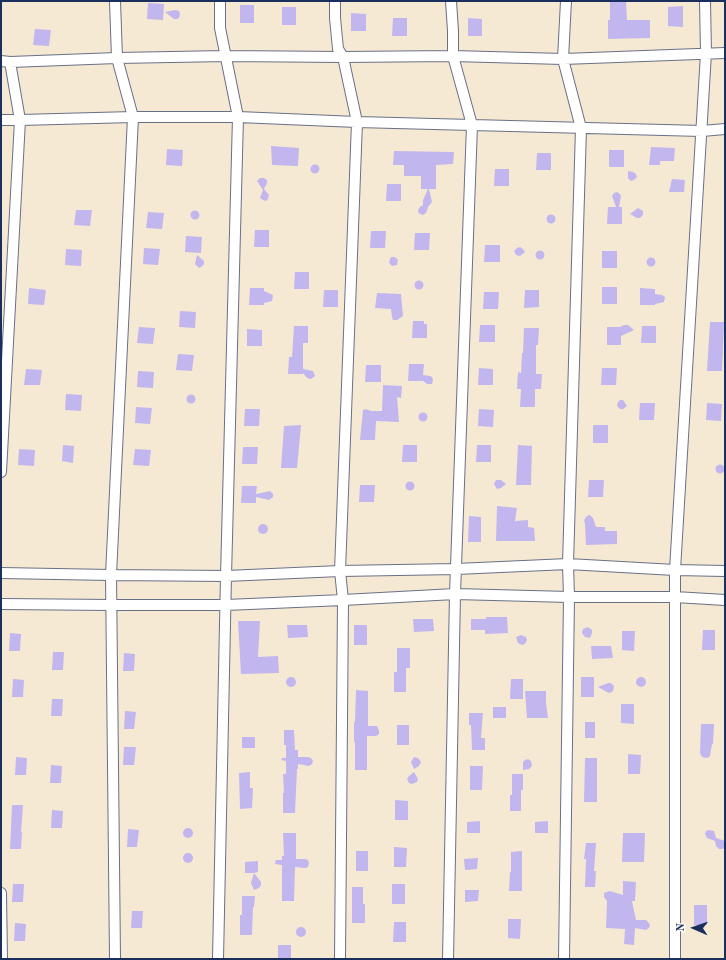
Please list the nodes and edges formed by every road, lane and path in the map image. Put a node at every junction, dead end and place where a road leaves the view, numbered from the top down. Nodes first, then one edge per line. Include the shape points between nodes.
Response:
1 (115, 1) edge
2 (220, 1) edge
3 (335, 1) edge
4 (451, 1) edge
5 (566, 1) edge
6 (706, 1) edge
7 (706, 53) junction
8 (725, 53) edge
9 (225, 56) junction
10 (453, 56) junction
11 (117, 58) junction
12 (343, 58) junction
13 (562, 58) junction
14 (5, 61) edge
15 (133, 117) junction
16 (238, 117) junction
17 (1, 120) edge
18 (20, 120) junction
19 (357, 122) junction
20 (472, 125) junction
21 (581, 128) junction
22 (725, 130) edge
23 (702, 131) junction
24 (1, 472) edge
25 (568, 564) junction
26 (456, 569) junction
27 (675, 570) junction
28 (340, 571) junction
29 (725, 572) edge
30 (1, 573) edge
31 (112, 575) junction
32 (226, 576) junction
33 (455, 594) junction
34 (569, 597) junction
35 (675, 597) junction
36 (343, 600) junction
37 (725, 600) edge
38 (1, 604) edge
39 (112, 605) junction
40 (226, 605) junction
41 (1, 893) edge
42 (2, 959) edge
43 (115, 959) edge
44 (218, 959) edge
45 (340, 959) edge
46 (448, 959) edge
47 (564, 959) edge
48 (675, 959) edge

1 - 11 street
2 - 9 street via 220,28
3 - 12 street via 338,49
4 - 10 street
5 - 13 street
6 - 7 street
7 - 8 street
7 - 13 street
7 - 23 street
9 - 11 street
9 - 12 street
9 - 16 street
10 - 12 street
10 - 13 street
10 - 20 street
11 - 14 street
11 - 15 street
12 - 19 street
13 - 21 street
14 - 18 street
15 - 16 street
15 - 18 street
15 - 31 street
16 - 19 street
16 - 32 street
17 - 18 street
18 - 24 street
19 - 20 street
19 - 28 street
20 - 21 street
20 - 26 street
21 - 23 street
21 - 25 street
22 - 23 street
23 - 27 street
25 - 26 street
25 - 27 street
25 - 34 street
26 - 28 street
26 - 33 street
27 - 29 street
27 - 35 street
28 - 32 street
28 - 36 street
30 - 31 street
31 - 32 street
31 - 39 street
32 - 40 street
33 - 34 street
33 - 36 street
33 - 46 street
34 - 35 street
34 - 47 street
35 - 37 street
35 - 48 street
36 - 40 street
36 - 45 street
38 - 39 street
39 - 40 street
39 - 43 street
40 - 44 street
41 - 42 street

